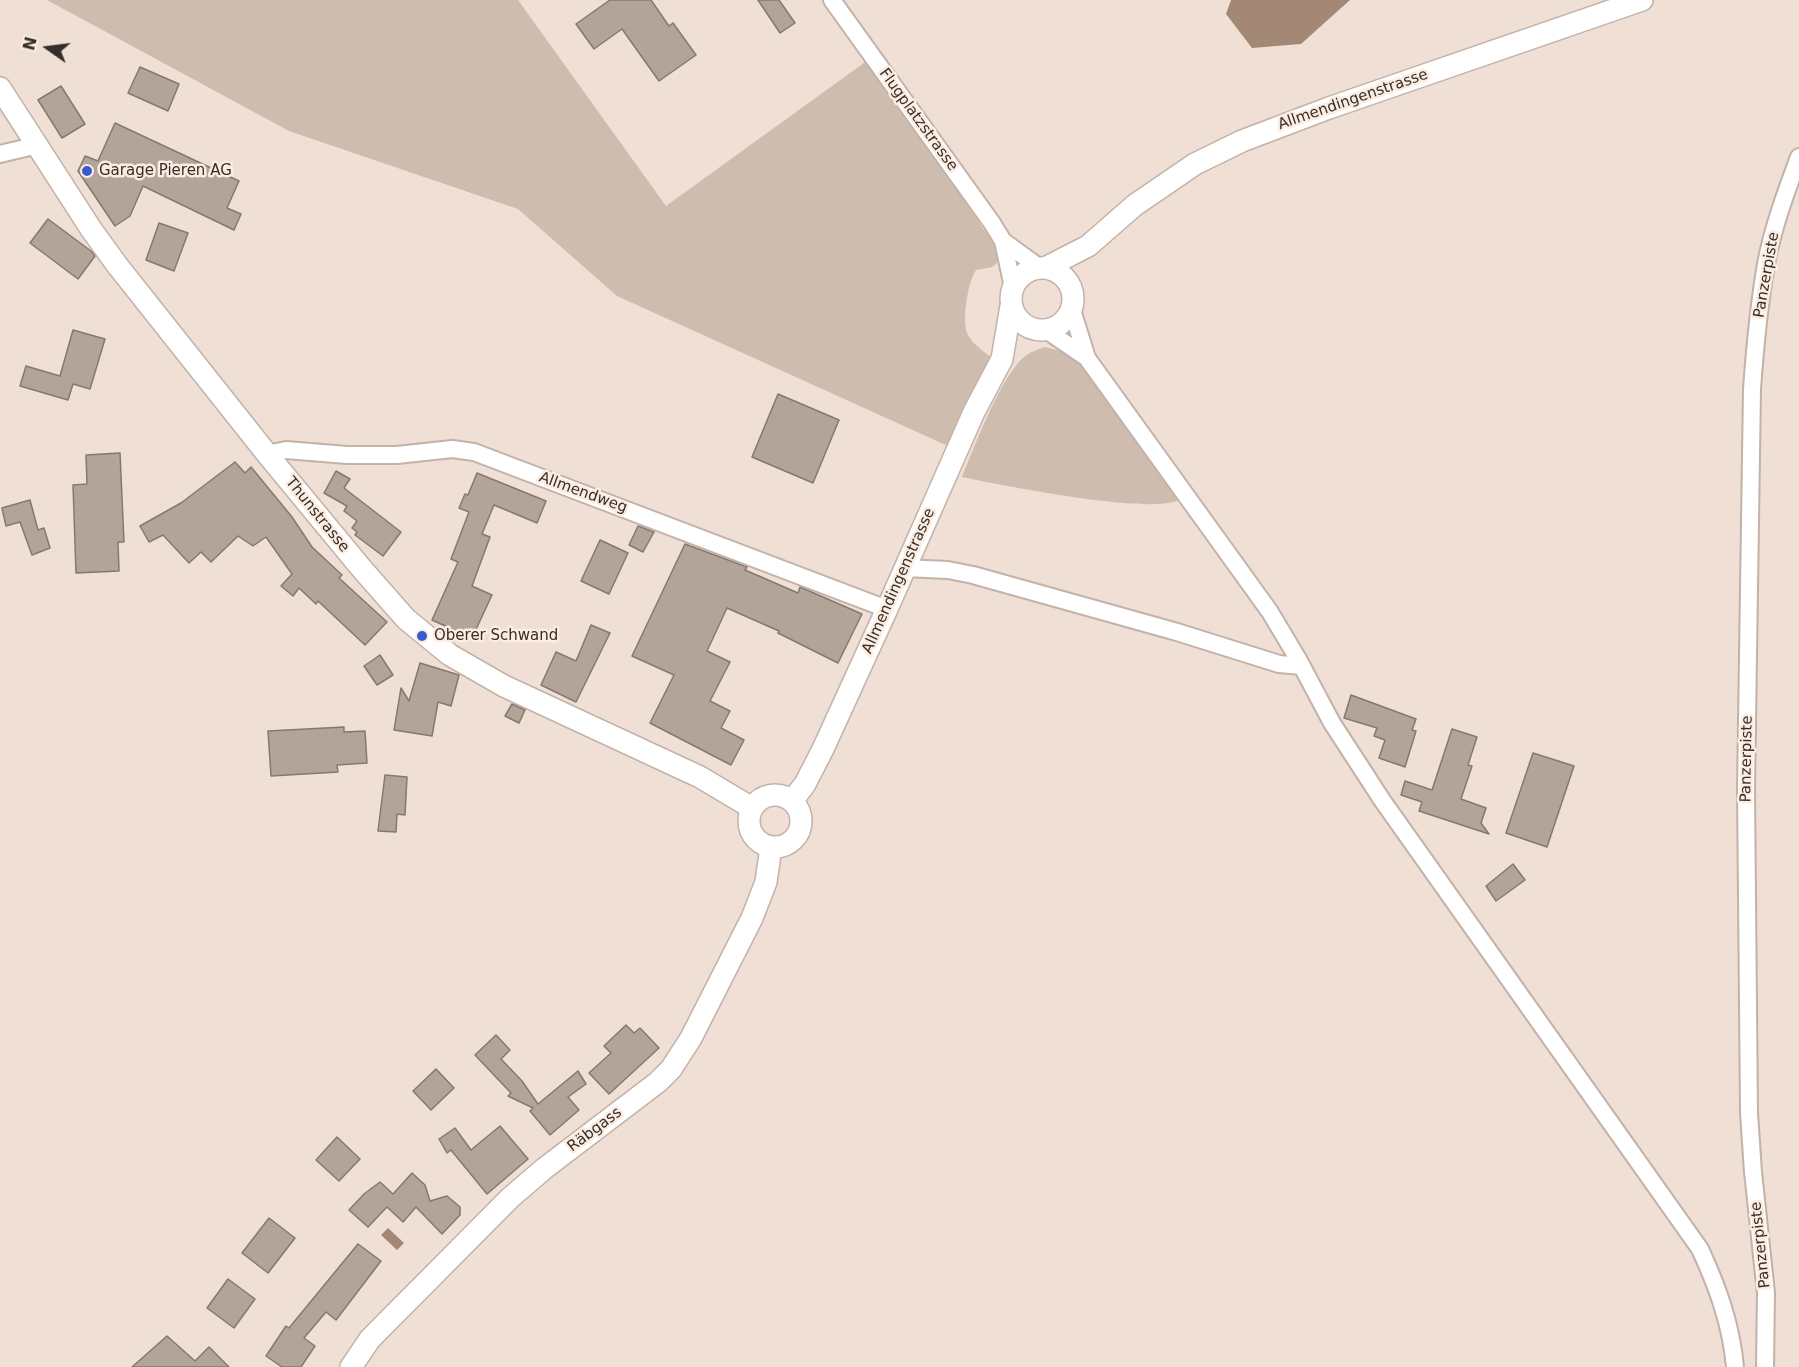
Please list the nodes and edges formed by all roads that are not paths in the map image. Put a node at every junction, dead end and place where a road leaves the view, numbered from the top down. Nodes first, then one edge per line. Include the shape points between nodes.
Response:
1 (832, 0) edge
2 (1642, 0) edge
3 (0, 88) edge
4 (38, 145) junction
5 (0, 154) edge
6 (1799, 157) edge
7 (1003, 241) junction
8 (1088, 246) junction
9 (1042, 268) junction
10 (1072, 287) junction
11 (1012, 296) junction
12 (1072, 310) junction
13 (1041, 330) junction
14 (1087, 358) junction
15 (1002, 359) junction
16 (267, 453) junction
17 (904, 568) junction
18 (887, 609) junction
19 (1302, 666) junction
20 (792, 801) junction
21 (752, 808) junction
22 (771, 847) junction
23 (351, 1367) edge
24 (1735, 1367) edge
25 (1765, 1367) edge

1 - 7 street, Flugplatzstrasse
2 - 8 street, Allmendingenstrasse via 1242,141 1195,164 1155,190
3 - 4 street, Thunstrasse
4 - 5 street
4 - 16 street, Thunstrasse via 117,264
6 - 25 street, Panzerpiste via 1782,201 1766,262 1752,389 1746,789 1749,1113 1766,1293
7 - 9 street, Flugplatzstrasse
7 - 11 street, Flugplatzstrasse
8 - 9 street, Allmendingenstrasse
8 - 10 street, Allmendingenstrasse
9 - 10 street via 1060,273
9 - 11 street via 1023,274
10 - 12 street
11 - 13 street via 1016,317 1022,324
11 - 15 street, Allmendingenstrasse
12 - 13 street via 1062,323
12 - 14 street
13 - 14 street
13 - 15 street, Allmendingenstrasse
14 - 19 street via 1270,612
15 - 17 street, Allmendingenstrasse
16 - 18 street, Allmendweg via 286,450 397,455 452,449 474,453
16 - 21 street, Thunstrasse via 383,594 431,642 504,686 700,777
17 - 18 street, Allmendingenstrasse
17 - 19 street via 984,577 1279,664
18 - 20 street, Allmendingenstrasse via 813,769
19 - 24 street via 1332,723 1376,790 1700,1250 1724,1306
20 - 21 street via 774,794
20 - 22 street via 800,815 799,832 788,844
21 - 22 street via 751,832 762,845
22 - 23 street, Räbgass via 766,882 752,918 671,1069 510,1198 378,1330

